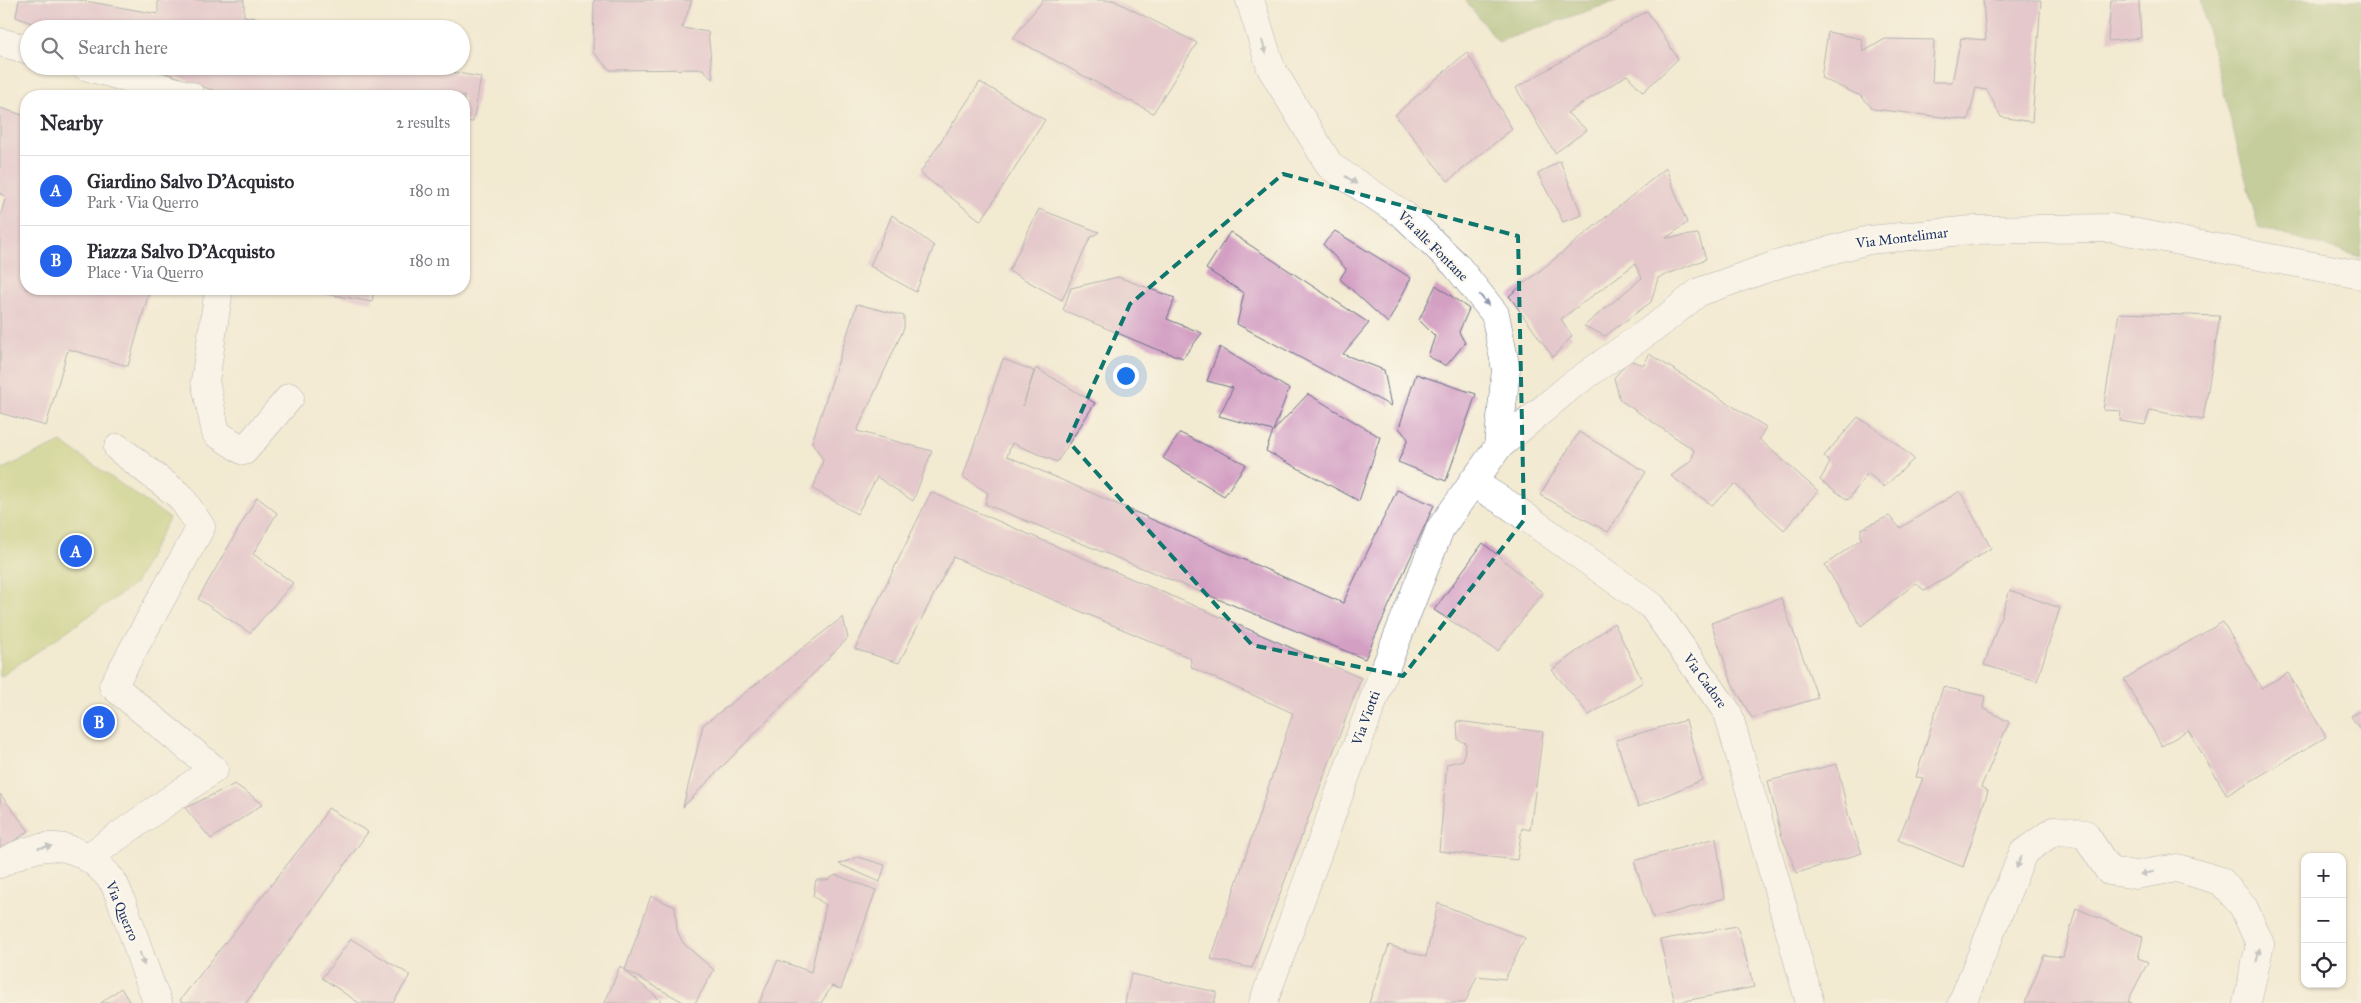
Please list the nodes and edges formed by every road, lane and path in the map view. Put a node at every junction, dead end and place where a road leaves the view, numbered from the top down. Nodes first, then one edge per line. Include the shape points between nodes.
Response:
1 (1250, 0) edge
2 (0, 42) edge
3 (20, 48) edge
4 (116, 75) edge
5 (170, 90) edge
6 (2361, 275) edge
7 (218, 295) edge
8 (290, 398) dead end
9 (1498, 447) junction
10 (118, 448) dead end
11 (1472, 482) junction
12 (87, 858) junction
13 (0, 864) edge
14 (158, 1003) edge
15 (1263, 1003) edge
16 (1810, 1003) edge
17 (1962, 1003) edge
18 (2247, 1003) edge

1 -> 9 street, Via alle Fontane via 1271,68 1330,166 1404,215 1456,265 1495,314 1506,369
2 - 3 street
4 - 5 street
6 - 9 street, Via Montelimar via 2111,228 1972,230 1869,240 1779,264 1699,292 1572,385
7 - 8 street via 205,381 216,433 244,451
9 - 11 street, Via Viotti
10 - 12 street via 181,497 201,527 113,686 214,769
11 - 15 street, Via Viotti via 1440,528 1408,607
11 - 16 street, Via Cadore via 1652,606 1728,713
13 -> 12 street, Via Querro via 16,855 47,846 69,847
12 -> 14 street, Via Querro via 112,880
18 -> 17 street via 2260,944 2243,906 2221,881 2177,868 2136,875 2109,871 2085,834 2054,830 2022,853

